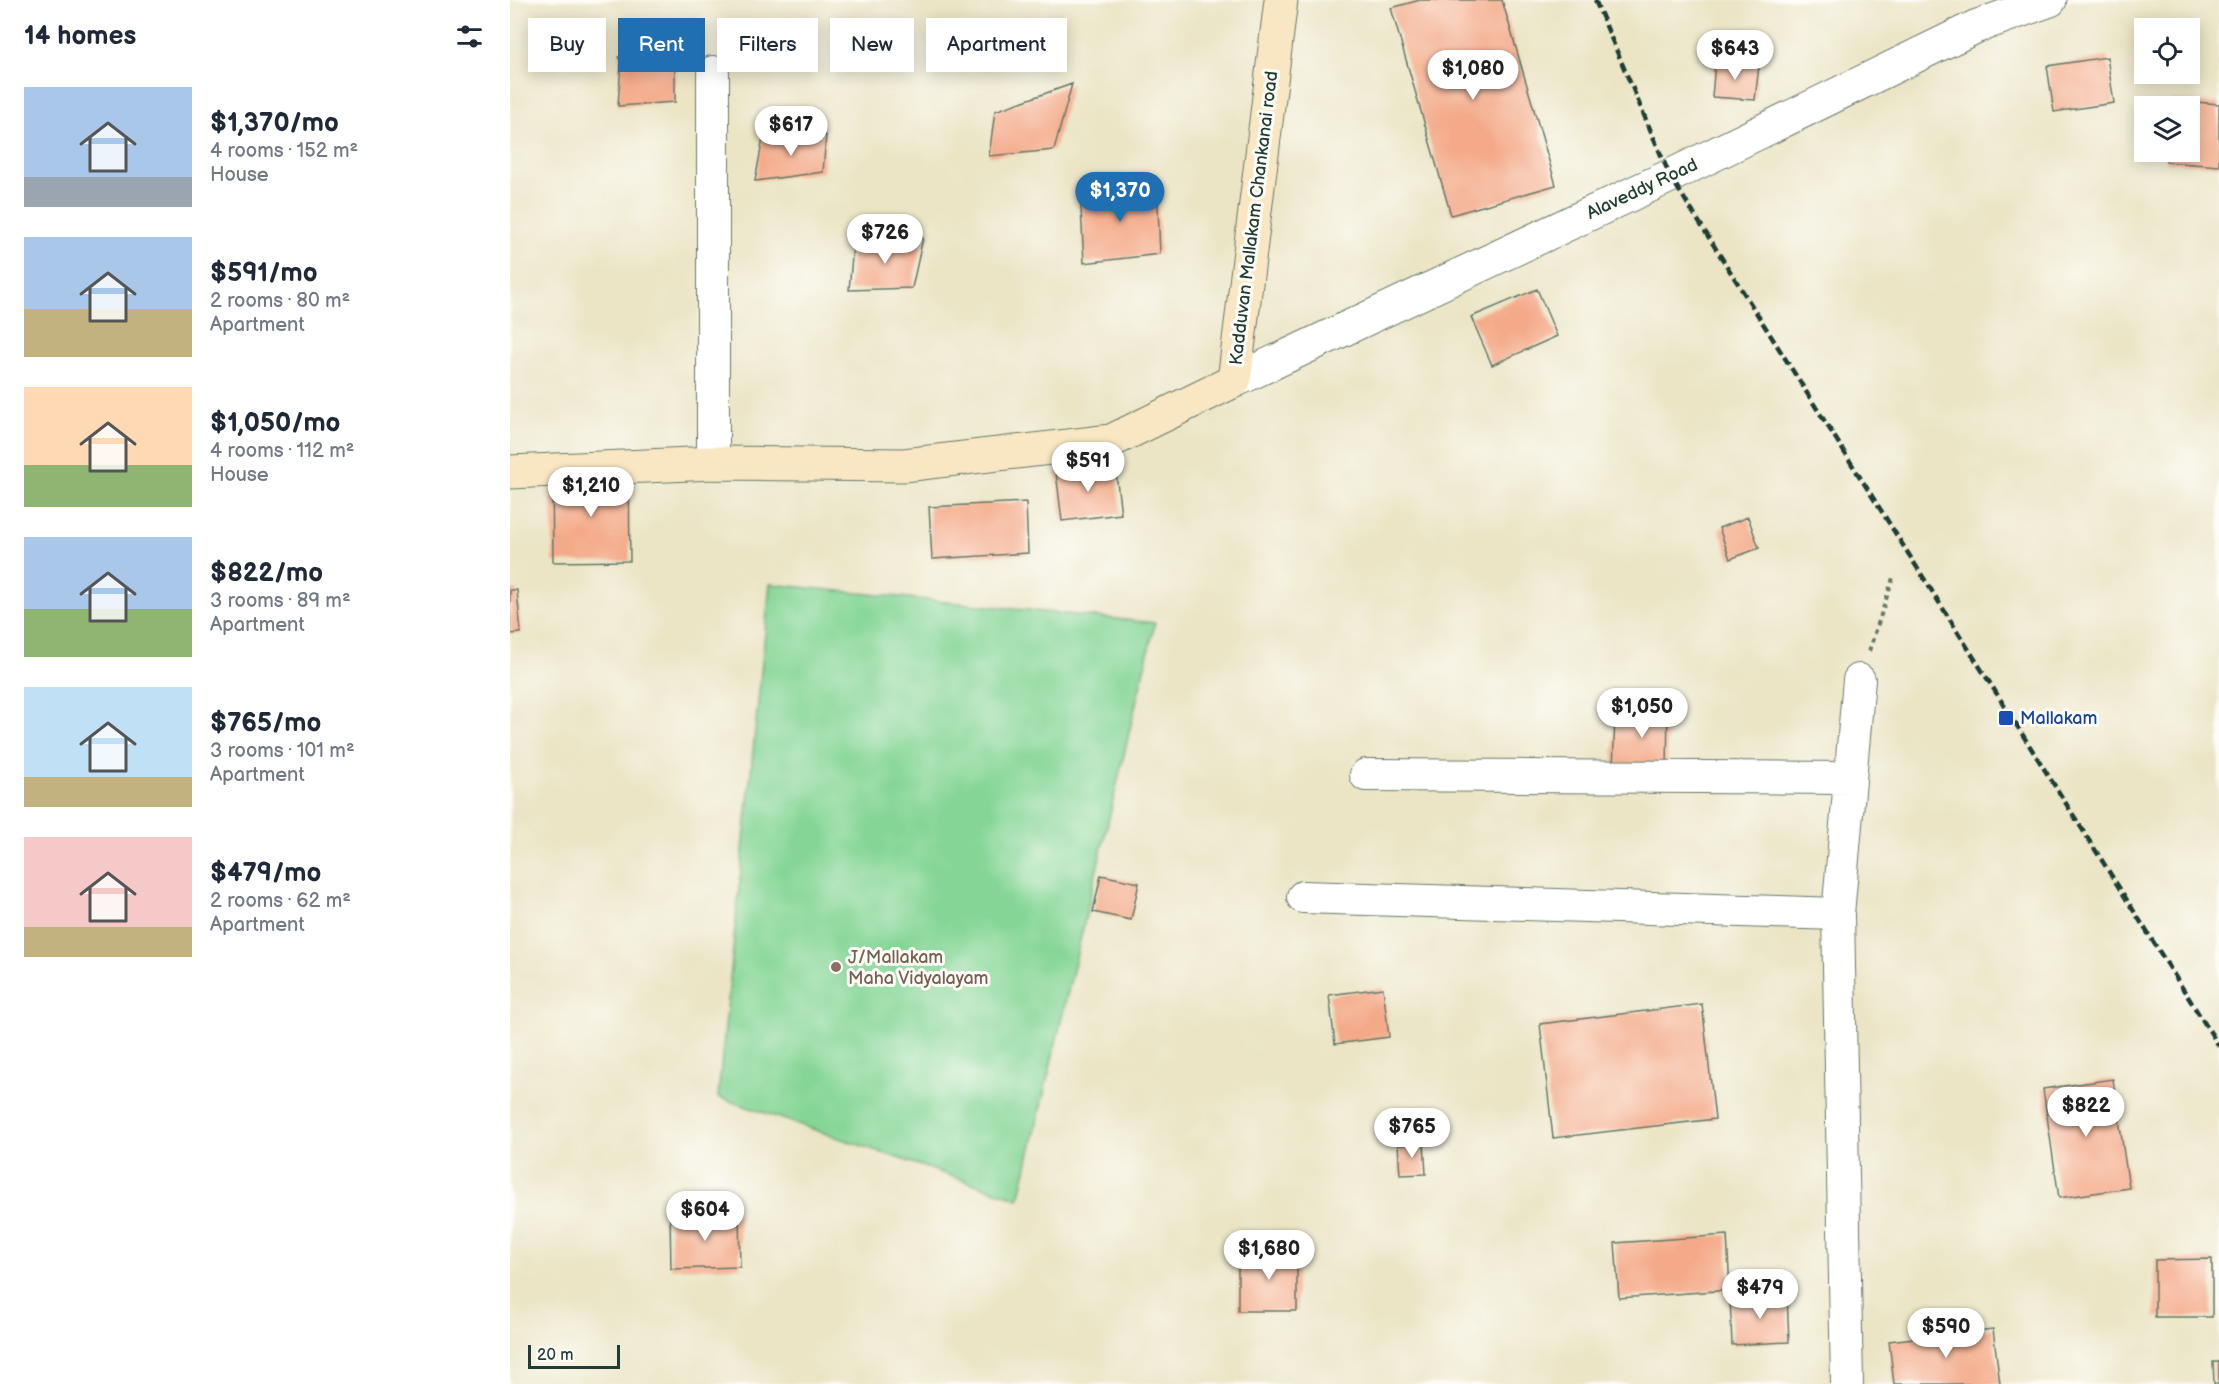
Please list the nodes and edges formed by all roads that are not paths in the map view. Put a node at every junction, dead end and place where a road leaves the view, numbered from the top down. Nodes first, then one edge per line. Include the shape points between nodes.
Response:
1 (1281, 0) edge
2 (2050, 0) edge
3 (713, 72) dead end
4 (1234, 381) junction
5 (713, 463) junction
6 (510, 472) edge
7 (1859, 680) road end
8 (1366, 776) dead end
9 (1850, 778) junction
10 (1303, 897) dead end
11 (1838, 914) junction
12 (1847, 1384) edge

1 - 4 main road, Kadduvan Mallakam Chankanai road
2 - 4 street, Alaveddy Road via 1975,27
3 - 5 street
4 - 5 main road, Kadduvan Mallakam Chankanai road via 1111,441 904,465
5 - 6 main road, Kadduvan Mallakam Chankanai road
7 - 9 street
8 - 9 street
9 - 11 street
10 - 11 street
11 - 12 street

